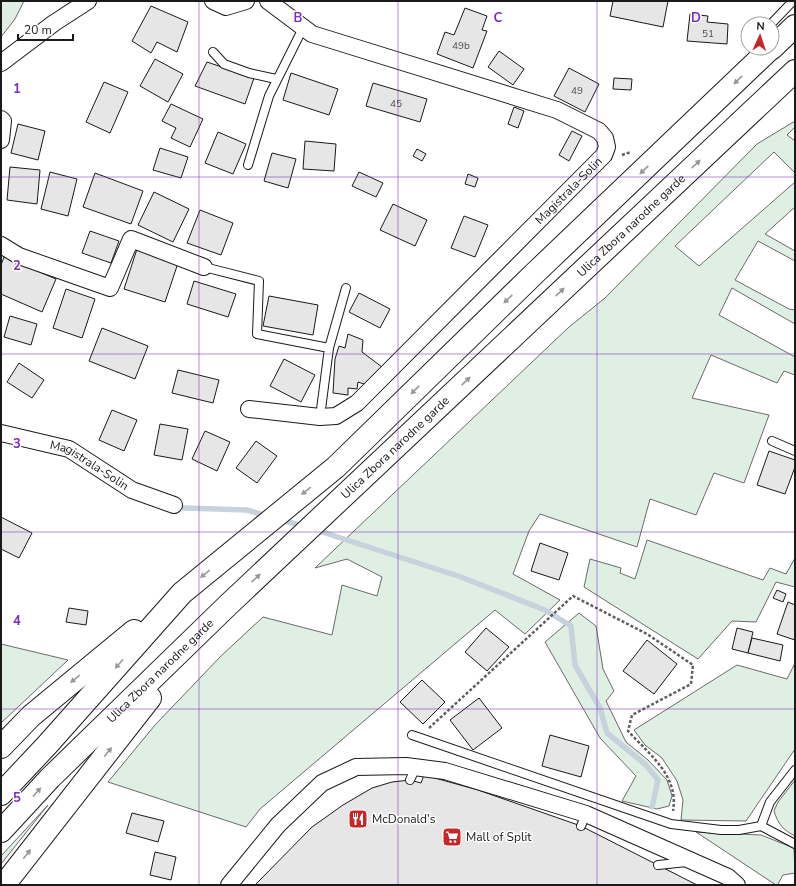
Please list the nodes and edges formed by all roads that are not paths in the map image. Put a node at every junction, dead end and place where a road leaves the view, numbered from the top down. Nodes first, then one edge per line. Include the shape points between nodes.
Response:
1 (88, 1) edge
2 (213, 1) edge
3 (246, 1) edge
4 (268, 1) edge
5 (792, 1) edge
6 (778, 16) edge
7 (795, 26) edge
8 (303, 28) junction
9 (780, 39) edge
10 (213, 52) dead end
11 (762, 56) edge
12 (1, 63) edge
13 (795, 71) edge
14 (276, 79) junction
15 (1, 119) edge
16 (1, 140) edge
17 (248, 165) dead end
18 (1, 245) edge
19 (204, 267) joint
20 (346, 288) dead end
21 (329, 348) junction
22 (249, 409) dead end
23 (320, 417) junction
24 (1, 433) edge
25 (772, 441) dead end
26 (795, 451) edge
27 (174, 505) dead end
28 (182, 593) junction
29 (228, 605) junction
30 (415, 736) road end
31 (1, 747) edge
32 (795, 770) edge
33 (1, 794) edge
34 (761, 826) junction
35 (1, 831) edge
36 (795, 844) edge
37 (693, 862) junction
38 (658, 865) dead end
39 (4, 885) edge
40 (230, 885) edge
41 (737, 885) edge

1 - 12 street
2 - 3 street via 226,6
4 - 8 street, Magistrala-Solin
5 - 6 lane
7 - 9 highway
8 - 14 lane
8 - 23 street, Magistrala-Solin via 312,34 557,110 599,131 605,138 607,147 604,155 356,402 336,416
10 - 14 lane via 224,64
11 -> 28 highway via 336,466
29 -> 13 highway, Ulica Zbora narodne garde
14 - 17 lane
15 - 16 street
18 - 19 street via 19,256 110,288 131,239
19 - 21 lane via 259,281 257,334
20 - 21 lane
21 - 23 lane
22 - 23 street, Magistrala-Solin
24 - 27 street, Magistrala-Solin via 69,449 132,490
25 - 26 lane
28 -> 31 highway via 62,689
28 -> 33 highway
35 -> 29 highway, Ulica Zbora narodne garde via 50,778
39 -> 29 highway via 134,716
30 - 34 lane via 671,824 721,830
32 - 34 lane via 770,802
34 - 36 lane
37 - 38 lane
37 - 40 street via 445,771 413,773 356,768 322,783 278,825
37 - 41 street via 728,878

